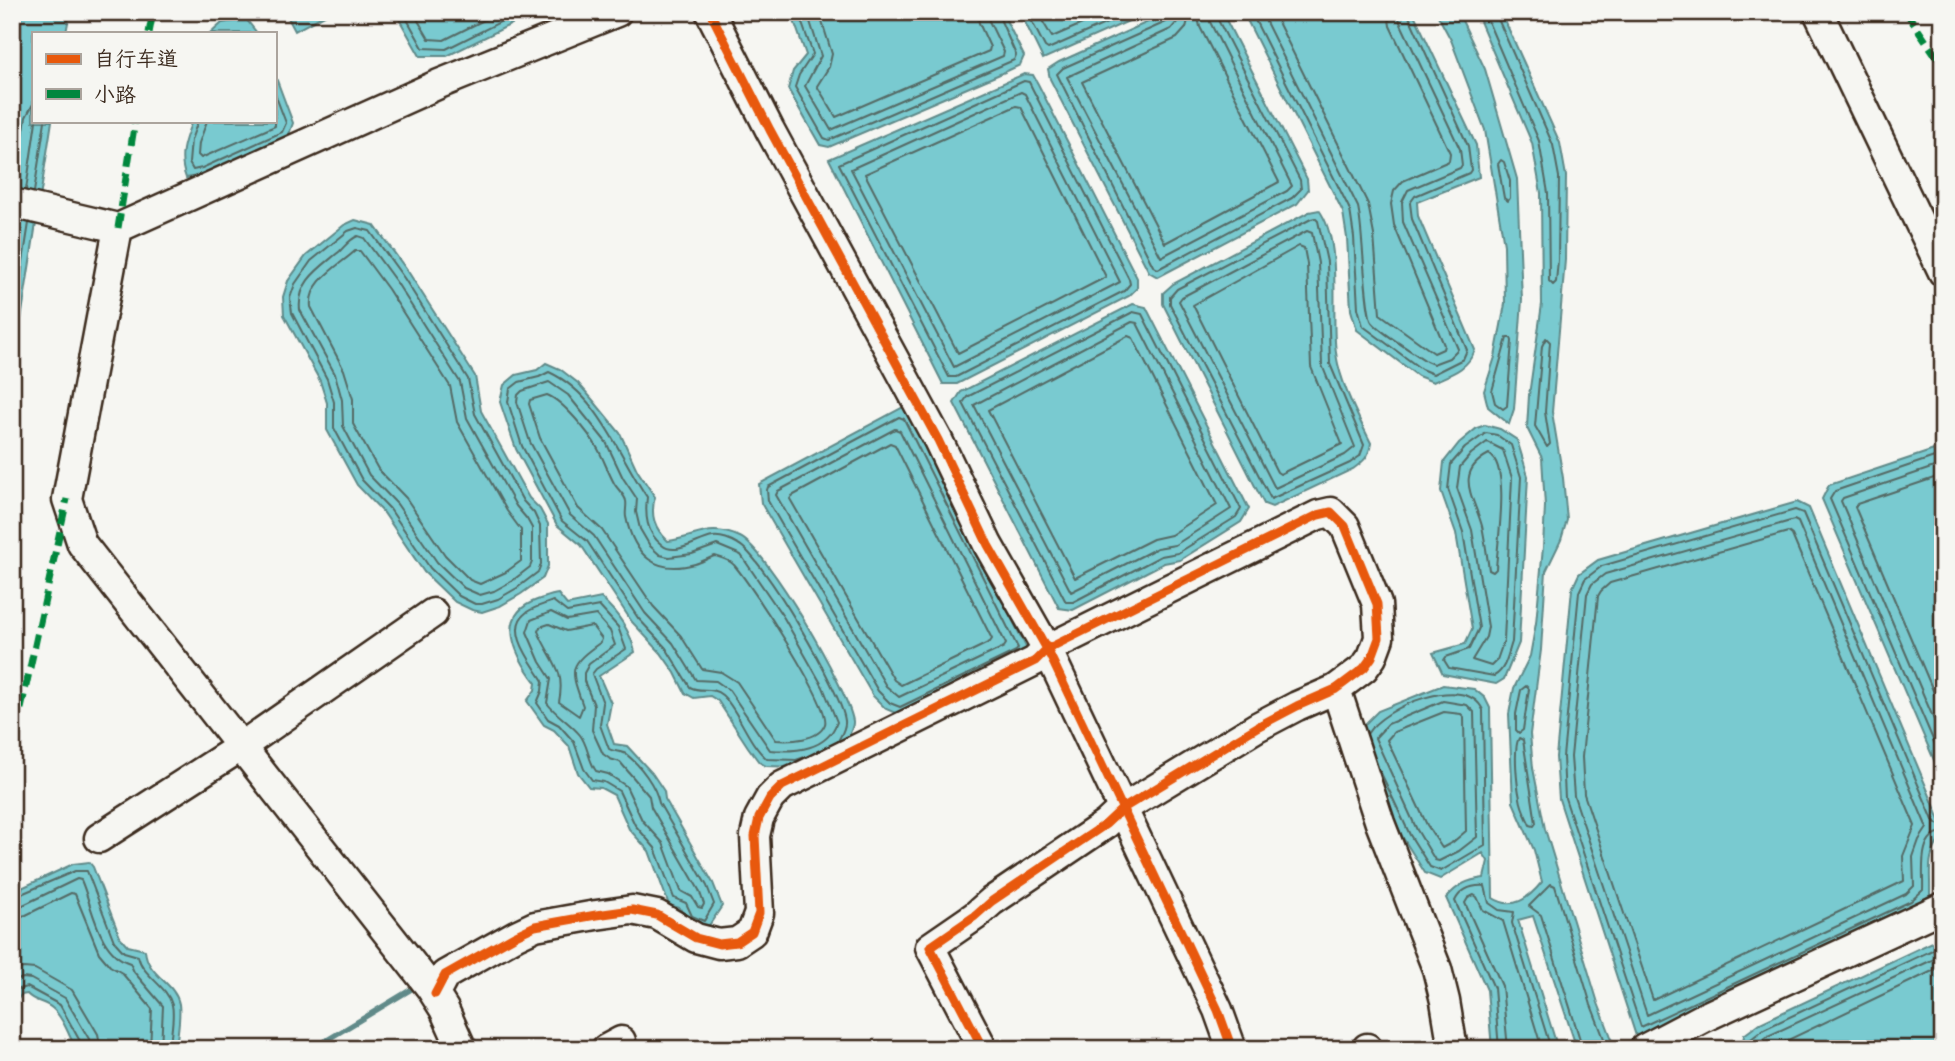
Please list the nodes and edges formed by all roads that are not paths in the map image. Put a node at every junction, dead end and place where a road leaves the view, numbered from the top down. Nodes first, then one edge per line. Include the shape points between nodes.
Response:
1 (617, 12) edge
2 (710, 12) edge
3 (1818, 12) edge
4 (12, 203) edge
5 (118, 228) junction
6 (1943, 272) edge
7 (433, 613) dead end
8 (1047, 649) junction
9 (1336, 689) junction
10 (242, 746) junction
11 (1122, 809) junction
12 (99, 838) dead end
13 (1943, 907) edge
14 (435, 995) junction
15 (979, 1041) dead end
16 (462, 1049) edge
17 (1232, 1049) edge
18 (1453, 1049) edge
19 (1644, 1049) edge

1 - 5 street via 439,83
2 - 8 street via 938,440 988,545
3 - 6 street
4 - 5 street
5 - 10 street via 67,499 82,544
7 - 10 street
8 - 9 street via 1318,514 1331,512 1345,526 1377,604 1379,638 1364,668
8 - 11 street
8 - 14 street via 1035,661 782,786 759,818 755,836 759,913 752,932 737,942 719,944 696,938 657,915 632,910 596,915 535,926 516,935 445,975
9 - 11 street via 1257,727
9 - 18 street via 1380,823 1437,969
10 - 12 street
10 - 14 street
11 - 15 street via 930,947
11 - 17 street
13 - 19 street
14 - 16 street

